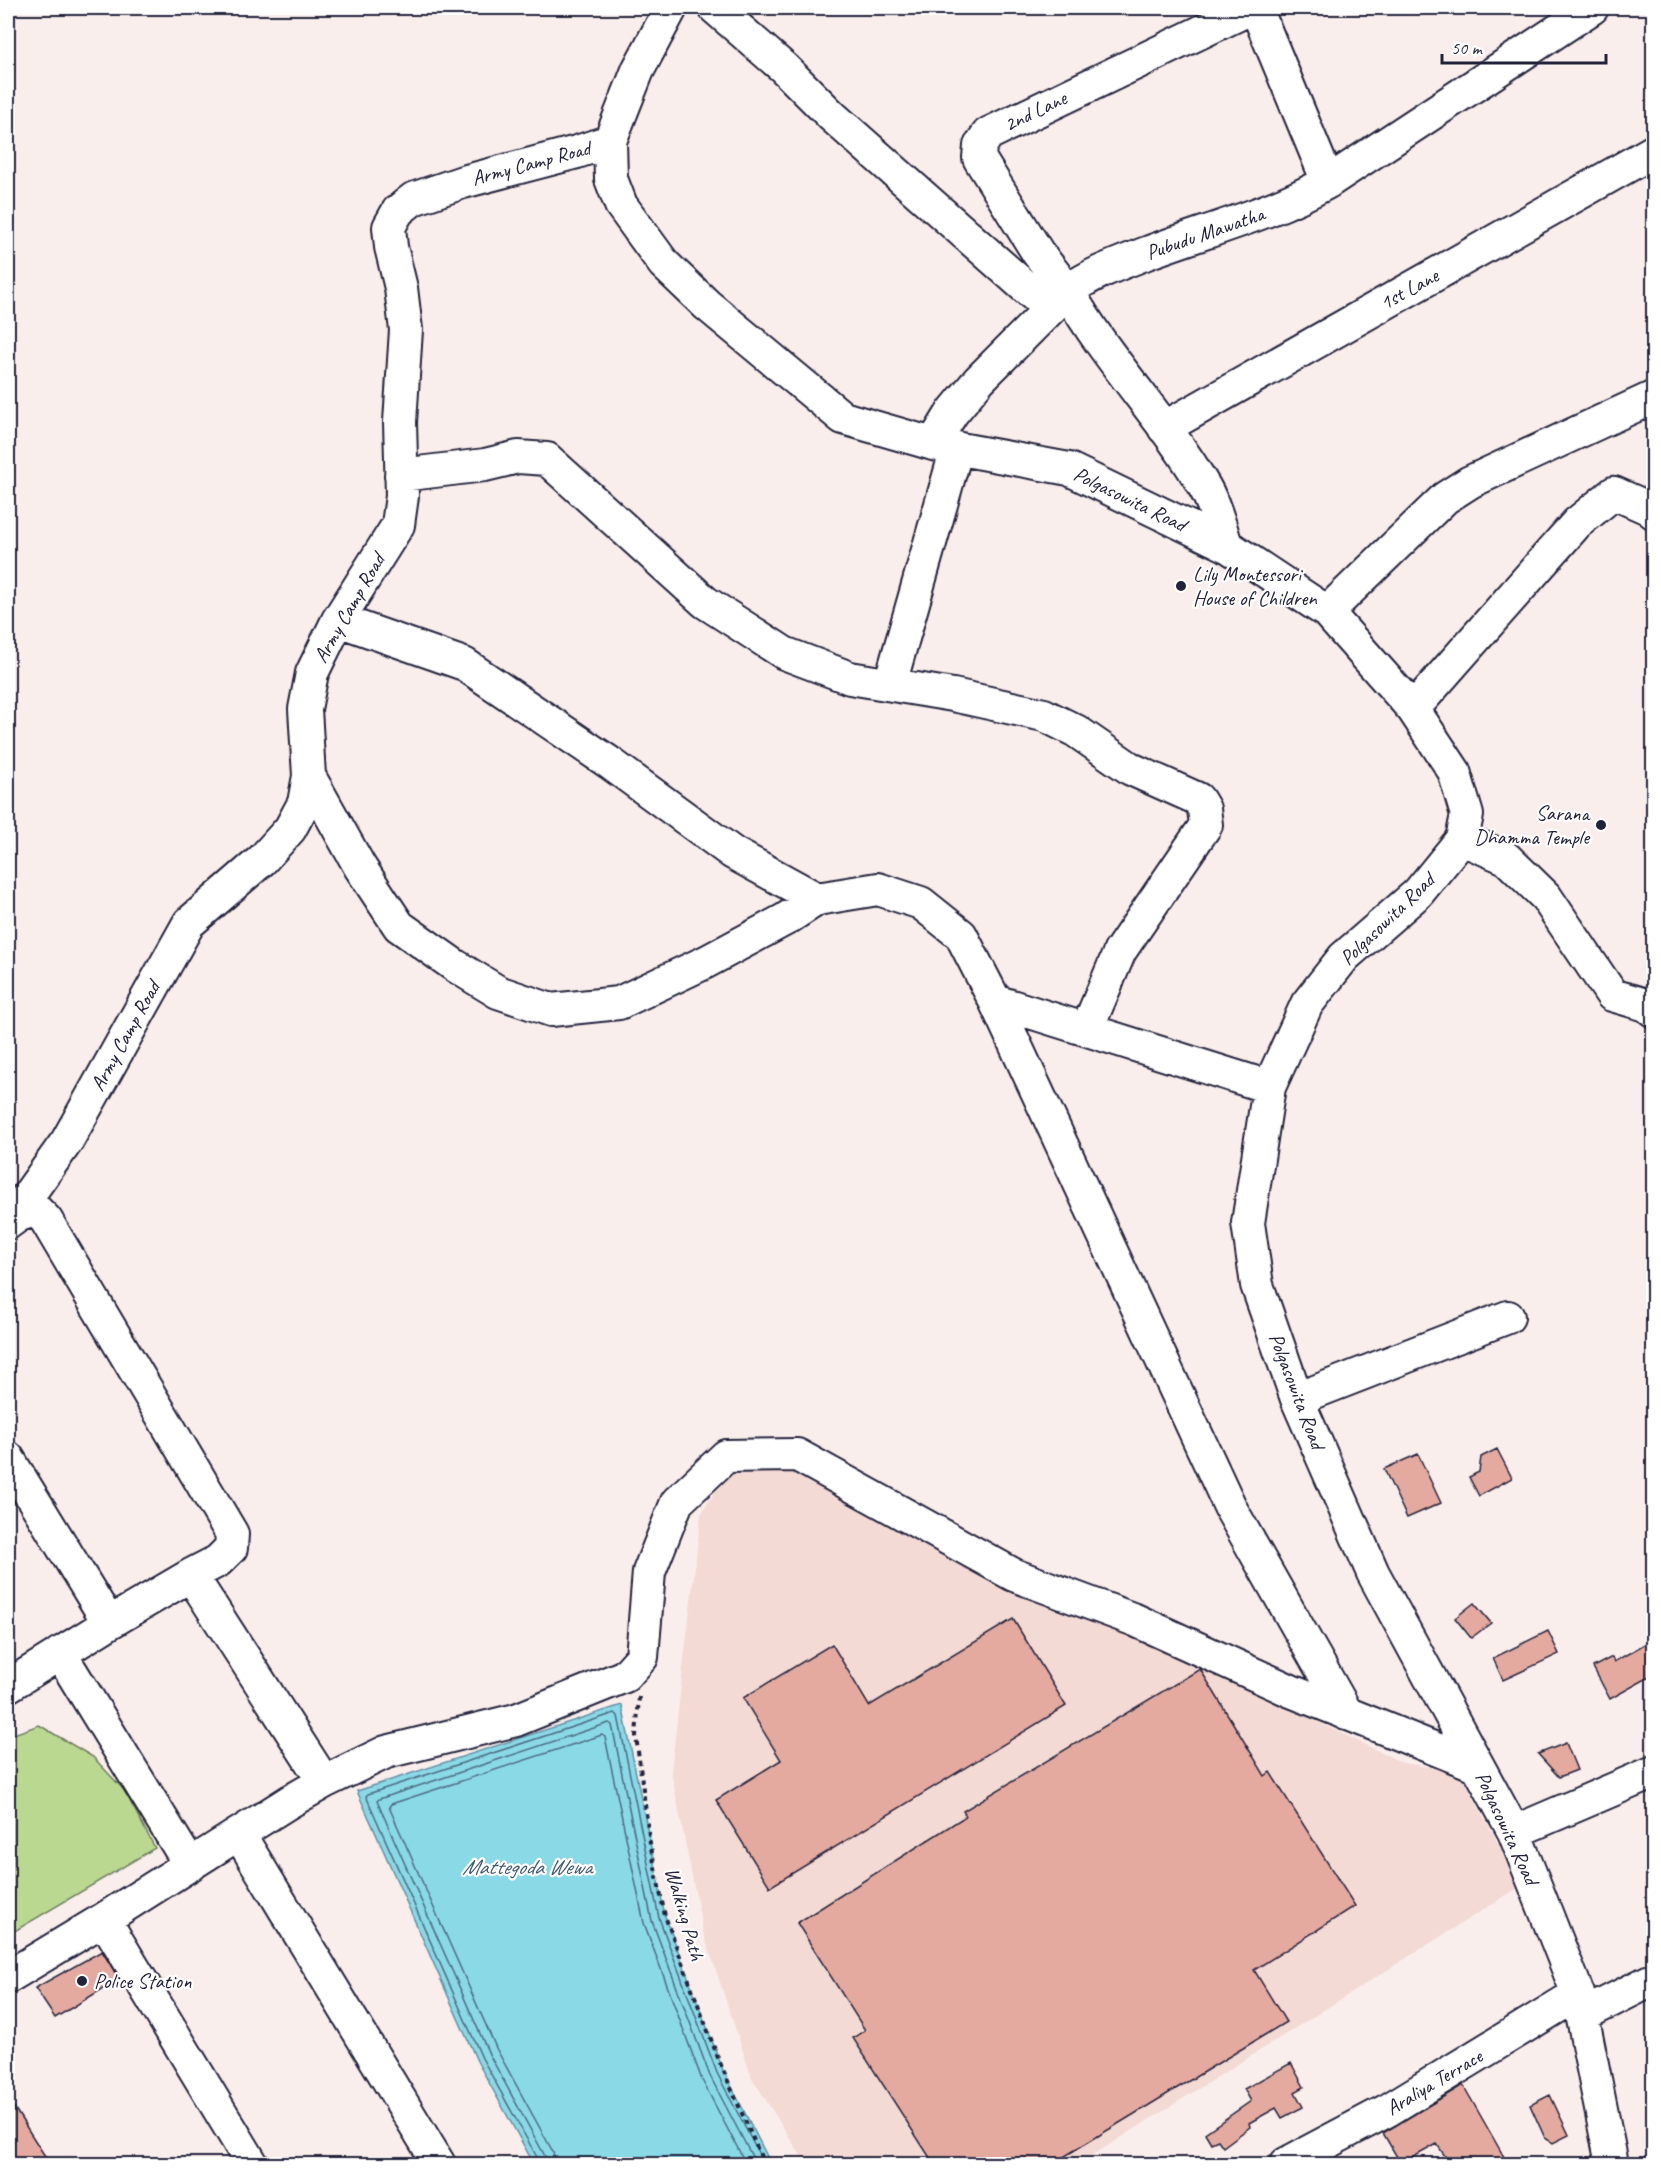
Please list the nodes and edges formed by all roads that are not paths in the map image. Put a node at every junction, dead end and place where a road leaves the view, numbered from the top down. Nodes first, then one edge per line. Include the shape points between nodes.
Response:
1 (671, 8) edge
2 (715, 8) edge
3 (1253, 8) edge
4 (1592, 8) edge
5 (610, 141) junction
6 (1653, 151) edge
7 (1328, 182) junction
8 (1059, 300) junction
9 (1653, 397) edge
10 (1164, 428) junction
11 (945, 446) junction
12 (400, 475) junction
13 (1653, 513) edge
14 (1226, 544) junction
15 (1327, 612) junction
16 (338, 620) junction
17 (890, 684) junction
18 (1413, 710) junction
19 (309, 776) junction
20 (1462, 839) junction
21 (817, 899) junction
22 (994, 1001) junction
23 (1651, 1004) edge
24 (1087, 1029) junction
25 (1269, 1087) junction
26 (13, 1219) edge
27 (1508, 1317) dead end
28 (1297, 1400) junction
29 (8, 1458) edge
30 (190, 1575) junction
31 (109, 1623) junction
32 (60, 1653) junction
33 (8, 1686) edge
34 (1347, 1714) junction
35 (1478, 1766) junction
36 (1653, 1772) edge
37 (324, 1782) junction
38 (1514, 1832) junction
39 (239, 1834) junction
40 (190, 1865) junction
41 (104, 1919) junction
42 (8, 1977) edge
43 (1653, 1978) edge
44 (1580, 2005) junction
45 (1604, 2161) edge
46 (252, 2164) edge
47 (439, 2164) edge
48 (1286, 2164) edge

1 - 5 street, Polgasowita Road via 638,70
2 - 8 street via 832,117
3 - 7 street, 2nd Lane
3 - 8 street, 2nd Lane via 988,134 980,146 979,158 1038,253
4 - 7 street, Pubudu Mawatha
5 - 11 street, Polgasowita Road via 611,179 621,205 664,264 707,305 843,417
5 - 12 street, Army Camp Road via 463,182 413,199 398,211 389,227 406,330
6 - 10 street, 1st Lane
7 - 8 street, Pubudu Mawatha via 1270,211 1103,269
8 - 10 street via 1083,317
8 - 11 street, Pubudu Mawatha via 979,380 952,413
9 - 15 street via 1445,498
10 - 14 street via 1206,490
11 - 14 street, Polgasowita Road via 1069,469
11 - 17 street, Pubudu Mawatha
12 - 16 street, Army Camp Road via 398,525
12 - 17 street via 518,457 547,459 705,602 784,653 850,678
13 - 18 street via 1648,507 1614,493 1577,523
14 - 15 street, Polgasowita Road
15 - 18 street, Polgasowita Road
16 - 19 street, Army Camp Road via 312,674 305,710
16 - 21 street via 464,664 733,853
17 - 24 street via 1044,715 1076,731 1131,769 1198,799 1204,809 1206,825 1120,951
18 - 20 street, Polgasowita Road via 1454,771 1467,815
19 - 21 street via 360,867 399,926 498,992 551,1010 619,1003 706,962
19 - 26 street, Army Camp Road via 303,803 290,829 262,860 189,923 67,1141
20 - 23 street via 1506,858 1546,897 1612,995
20 - 25 street, Polgasowita Road via 1418,892 1344,957 1307,1004
21 - 22 street via 878,889 921,903 961,935
22 - 24 street
22 - 34 street via 1232,1511
24 - 25 street
25 - 28 street, Polgasowita Road via 1248,1223 1257,1285
26 - 30 street via 36,1210 46,1220 232,1534 231,1548 218,1561
27 - 28 street
28 - 35 street, Polgasowita Road via 1373,1573
29 - 31 street
30 - 31 street
30 - 37 street
31 - 32 street
32 - 33 street
32 - 40 street
34 - 35 street
34 - 37 street via 1135,1620 1014,1575 797,1455 726,1456 677,1502 649,1572 642,1657 625,1676 516,1720 387,1752
35 - 38 street, Polgasowita Road
36 - 38 street
37 - 39 street
38 - 44 street, Polgasowita Road
39 - 40 street
39 - 47 street
40 - 41 street
41 - 42 street
41 - 46 street
43 - 44 street, Araliya Terrace
44 - 45 street, Polgasowita Road
44 - 48 street, Araliya Terrace

